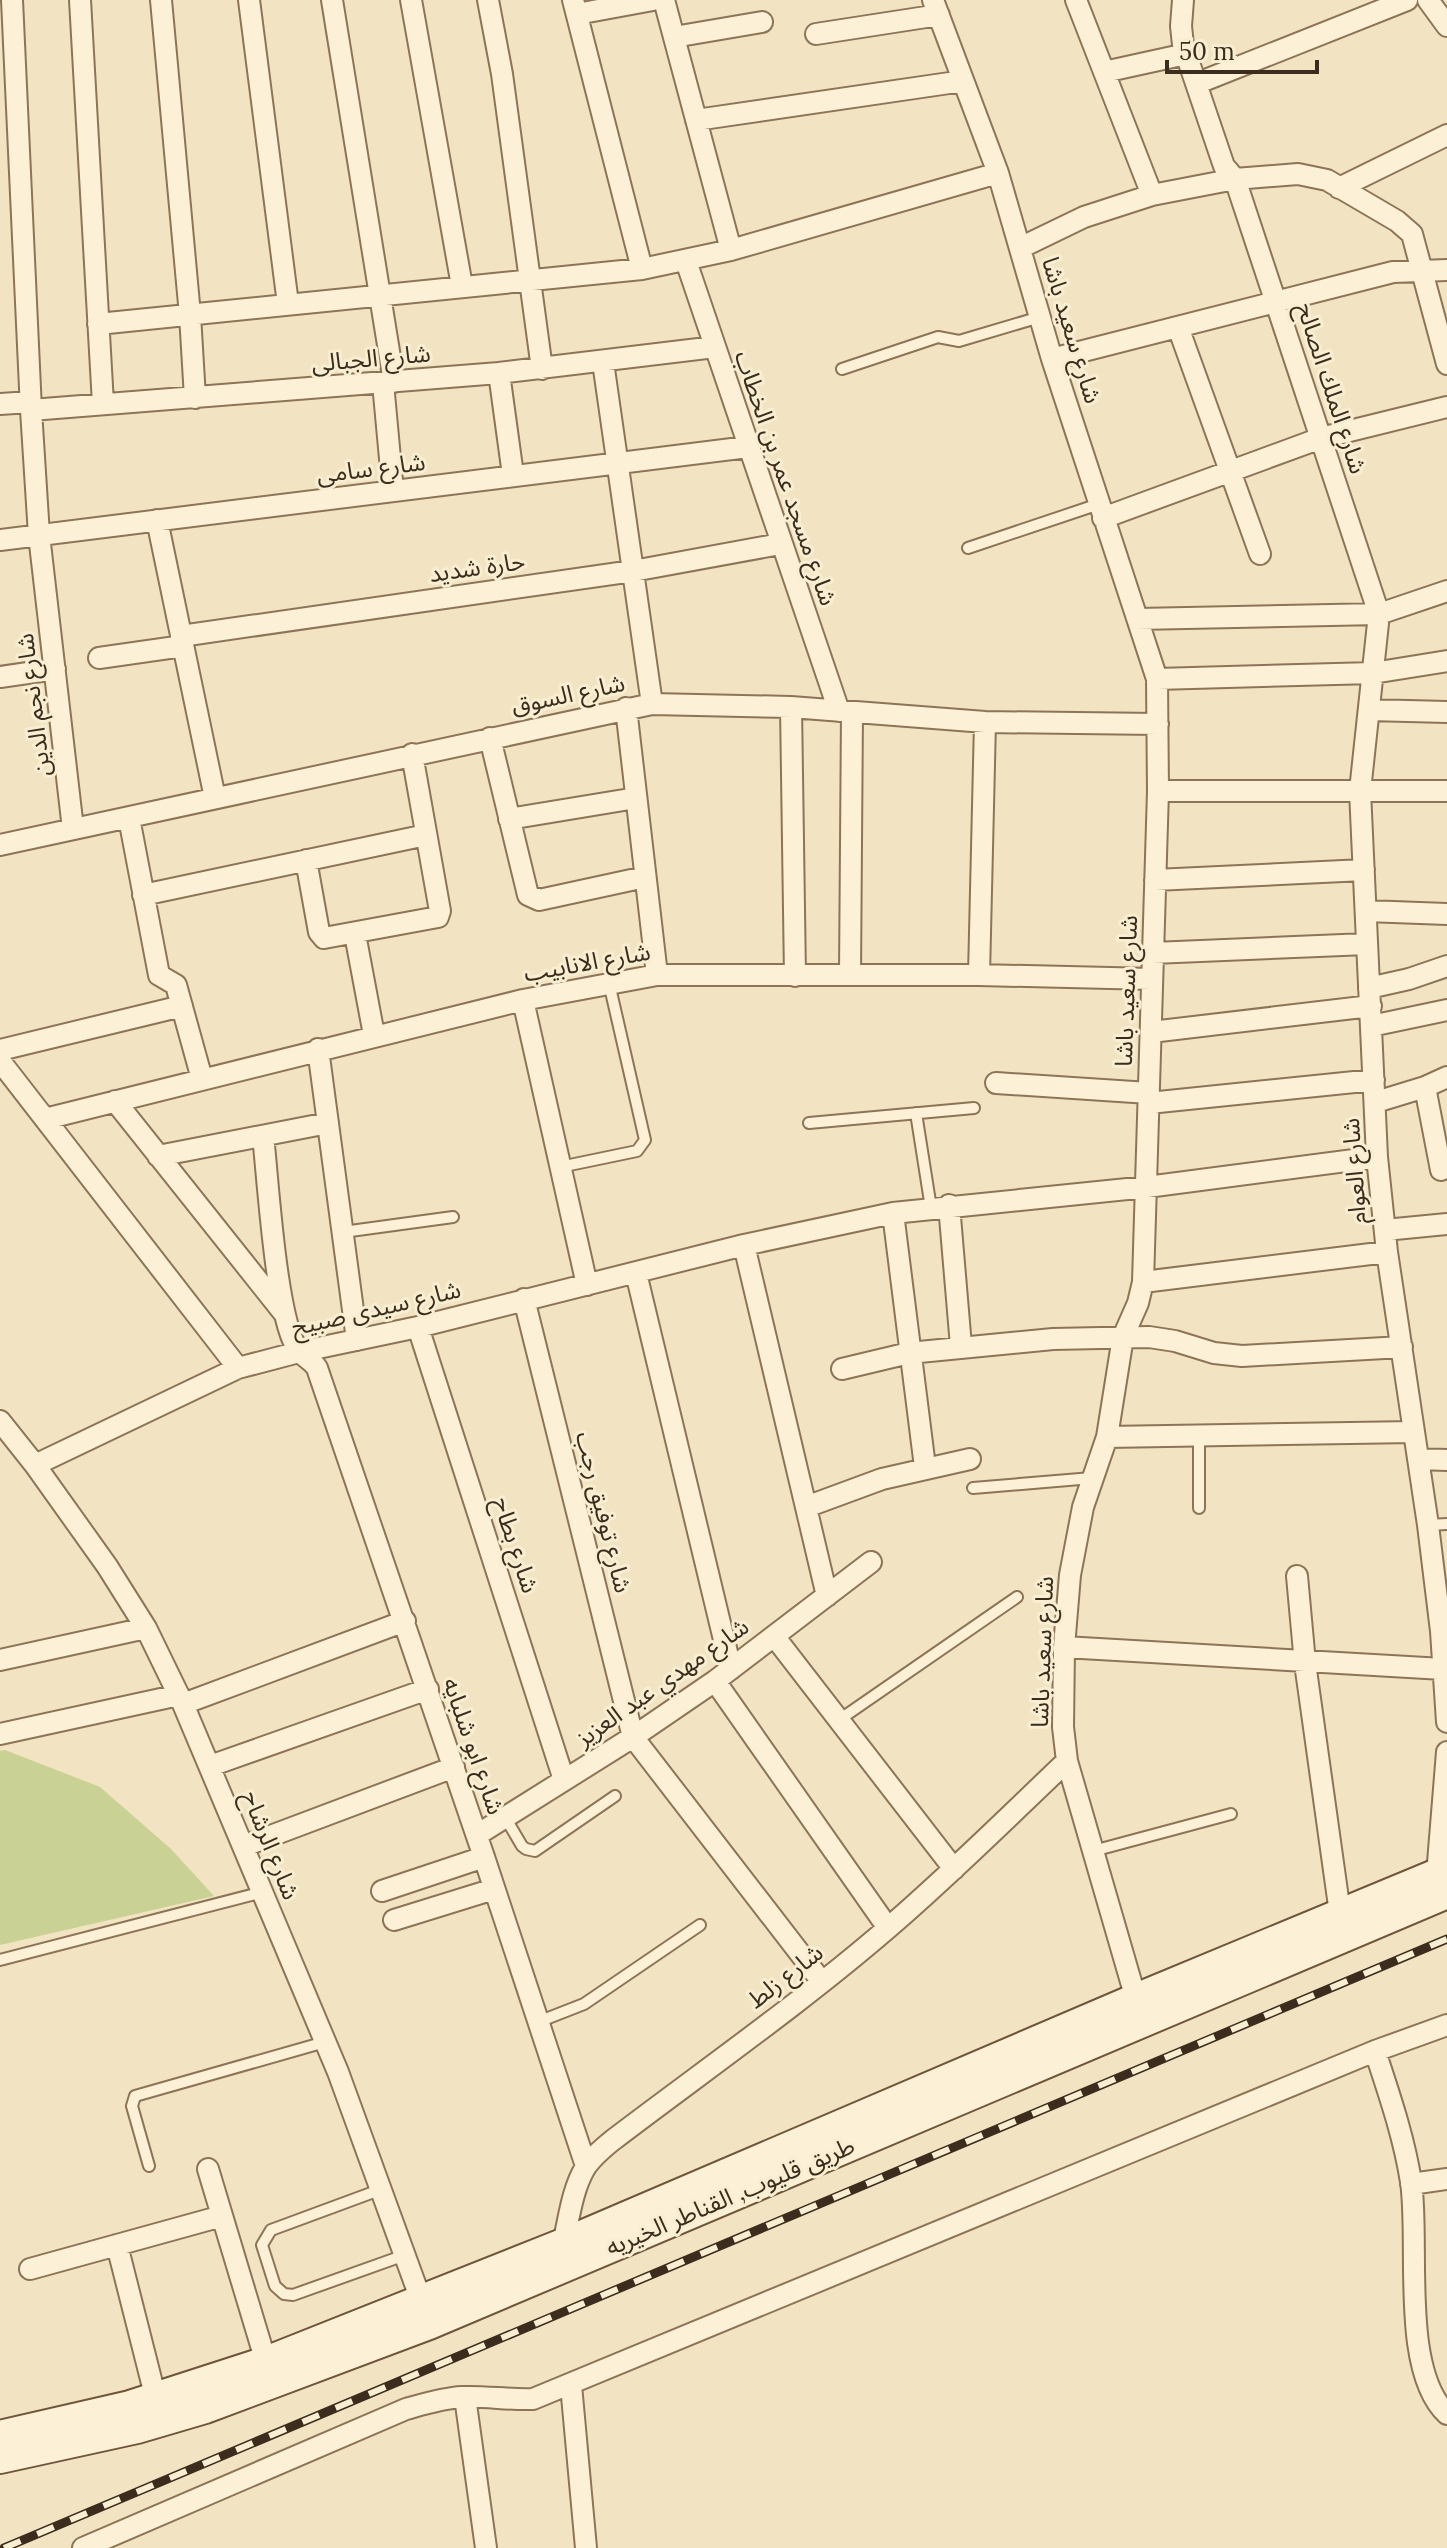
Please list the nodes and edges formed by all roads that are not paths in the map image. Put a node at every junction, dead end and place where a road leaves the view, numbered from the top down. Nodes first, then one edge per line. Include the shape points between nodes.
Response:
1 (12, 0) edge
2 (80, 0) edge
3 (161, 0) edge
4 (249, 0) edge
5 (332, 0) edge
6 (411, 0) edge
7 (488, 0) edge
8 (653, 0) edge
9 (664, 0) edge
10 (1076, 0) edge
11 (1183, 0) edge
12 (1407, 0) edge
13 (1428, 0) edge
14 (575, 7) edge
15 (936, 8) edge
16 (762, 22) dead end
17 (1446, 22) edge
18 (816, 34) dead end
19 (674, 37) junction
20 (1186, 54) junction
21 (8, 67) edge
22 (1104, 72) junction
23 (963, 81) junction
24 (1198, 83) junction
25 (696, 120) junction
26 (8, 130) edge
27 (1447, 135) edge
28 (998, 173) junction
29 (1235, 179) junction
30 (1339, 188) junction
31 (1152, 195) junction
32 (21, 216) junction
33 (0, 218) edge
34 (1020, 248) junction
35 (731, 250) junction
36 (686, 261) junction
37 (642, 269) junction
38 (1423, 269) junction
39 (1447, 270) edge
40 (530, 279) junction
41 (462, 286) junction
42 (379, 295) junction
43 (1276, 300) junction
44 (288, 304) junction
45 (190, 315) junction
46 (1040, 317) junction
47 (98, 324) junction
48 (1178, 327) junction
49 (715, 347) junction
50 (1052, 359) junction
51 (603, 362) junction
52 (1447, 364) edge
53 (542, 369) junction
54 (842, 369) dead end
55 (499, 373) junction
56 (388, 383) junction
57 (195, 398) junction
58 (0, 404) edge
59 (103, 404) junction
60 (30, 406) junction
61 (1447, 407) edge
62 (1321, 438) junction
63 (748, 447) junction
64 (617, 464) junction
65 (1230, 471) junction
66 (513, 475) junction
67 (393, 491) junction
68 (1101, 511) junction
69 (157, 520) junction
70 (39, 535) junction
71 (0, 540) edge
72 (780, 544) junction
73 (968, 548) dead end
74 (1260, 554) dead end
75 (633, 571) junction
76 (1447, 591) edge
77 (1379, 614) junction
78 (1138, 619) junction
79 (182, 641) junction
80 (99, 658) dead end
81 (1447, 661) edge
82 (55, 669) junction
83 (1373, 673) junction
84 (0, 677) edge
85 (1157, 679) junction
86 (652, 704) junction
87 (791, 707) junction
88 (626, 708) junction
89 (1369, 710) junction
90 (845, 711) junction
91 (1447, 712) edge
92 (985, 722) junction
93 (1158, 724) junction
94 (490, 738) junction
95 (412, 754) junction
96 (1158, 791) junction
97 (1360, 791) junction
98 (1447, 791) edge
99 (215, 798) junction
100 (636, 798) junction
101 (129, 818) junction
102 (509, 819) junction
103 (73, 829) junction
104 (426, 835) junction
105 (0, 845) edge
106 (306, 860) junction
107 (1364, 870) junction
108 (645, 877) junction
109 (1155, 880) junction
110 (143, 895) junction
111 (1366, 911) junction
112 (1447, 914) edge
113 (355, 934) junction
114 (1367, 944) junction
115 (1153, 953) junction
116 (1447, 966) edge
117 (657, 975) junction
118 (850, 975) junction
119 (979, 975) junction
120 (795, 976) junction
121 (1152, 979) junction
122 (609, 983) junction
123 (523, 1000) junction
124 (182, 1006) junction
125 (1370, 1007) junction
126 (1447, 1010) edge
127 (1151, 1032) junction
128 (374, 1035) junction
129 (318, 1049) junction
130 (0, 1050) edge
131 (0, 1061) edge
132 (1447, 1077) edge
133 (202, 1079) junction
134 (1374, 1080) junction
135 (996, 1083) dead end
136 (1425, 1087) junction
137 (1149, 1098) junction
138 (115, 1101) junction
139 (1376, 1102) junction
140 (974, 1108) dead end
141 (916, 1113) junction
142 (45, 1119) junction
143 (328, 1123) junction
144 (809, 1123) dead end
145 (263, 1136) junction
146 (158, 1156) junction
147 (1377, 1157) junction
148 (560, 1167) junction
149 (1441, 1170) dead end
150 (1147, 1187) junction
151 (940, 1207) junction
152 (893, 1213) junction
153 (453, 1217) dead end
154 (1447, 1224) edge
155 (1385, 1230) junction
156 (343, 1232) junction
157 (744, 1245) junction
158 (1387, 1252) junction
159 (636, 1273) junction
160 (1143, 1282) junction
161 (587, 1285) junction
162 (524, 1299) junction
163 (283, 1312) junction
164 (418, 1327) junction
165 (1123, 1337) junction
166 (357, 1340) junction
167 (961, 1346) junction
168 (1402, 1347) junction
169 (299, 1352) junction
170 (909, 1353) junction
171 (238, 1368) junction
172 (842, 1369) dead end
173 (0, 1421) edge
174 (1414, 1432) junction
175 (1199, 1436) junction
176 (1107, 1437) junction
177 (970, 1459) dead end
178 (1418, 1459) junction
179 (1447, 1460) edge
180 (35, 1465) junction
181 (925, 1467) junction
182 (1092, 1478) junction
183 (973, 1488) dead end
184 (806, 1507) junction
185 (1199, 1508) dead end
186 (1438, 1524) edge
187 (871, 1562) dead end
188 (1297, 1576) dead end
189 (827, 1596) junction
190 (1017, 1597) dead end
191 (405, 1621) junction
192 (146, 1628) junction
193 (1444, 1630) edge
194 (774, 1636) junction
195 (1064, 1647) junction
196 (0, 1660) edge
197 (1305, 1663) junction
198 (1443, 1669) junction
199 (723, 1675) junction
200 (428, 1689) junction
201 (181, 1700) junction
202 (839, 1720) junction
203 (1447, 1722) edge
204 (0, 1734) edge
205 (633, 1737) junction
206 (1447, 1752) edge
207 (1067, 1761) junction
208 (210, 1766) junction
209 (454, 1767) junction
210 (564, 1780) junction
211 (615, 1796) dead end
212 (1231, 1814) dead end
213 (505, 1817) junction
214 (477, 1835) junction
215 (244, 1846) junction
216 (1093, 1851) junction
217 (484, 1857) junction
218 (954, 1869) junction
219 (1443, 1884) edge
220 (494, 1889) junction
221 (382, 1891) dead end
222 (263, 1892) junction
223 (1340, 1913) junction
224 (394, 1920) dead end
225 (700, 1925) dead end
226 (888, 1928) junction
227 (0, 1960) edge
228 (822, 1982) junction
229 (1136, 1999) junction
230 (538, 2022) junction
231 (1447, 2025) edge
232 (325, 2042) junction
233 (1375, 2051) junction
234 (149, 2166) dead end
235 (586, 2166) junction
236 (208, 2169) dead end
237 (1447, 2179) edge
238 (1411, 2184) junction
239 (382, 2189) junction
240 (222, 2216) junction
241 (563, 2244) junction
242 (117, 2245) junction
243 (405, 2255) junction
244 (30, 2269) dead end
245 (425, 2312) junction
246 (266, 2362) junction
247 (571, 2385) junction
248 (465, 2397) junction
249 (156, 2399) junction
250 (1447, 2414) edge
251 (0, 2436) edge
252 (0, 2458) edge
253 (93, 2546) edge
254 (486, 2548) edge
255 (586, 2548) edge

1 - 21 street, شارع نجم الدين
2 - 47 street
3 - 45 street
4 - 44 street
5 - 42 street
6 - 41 street
7 - 40 street
8 - 14 street
9 - 19 street
10 - 22 street
11 - 20 street, شارع الملك الصالح
12 - 24 street
13 - 17 street
14 - 37 street
15 - 18 street
15 - 23 street, شارع سعيد باشا
16 - 19 street
19 - 25 street
20 - 22 street
20 - 24 street, شارع الملك الصالح
21 - 26 street, شارع نجم الدين
22 - 31 street
23 - 25 street
23 - 28 street, شارع سعيد باشا
24 - 29 street, شارع الملك الصالح via 1224,166
25 - 35 street
26 - 32 street, شارع نجم الدين
27 - 30 street
28 - 34 street, شارع سعيد باشا
28 - 35 street
29 - 30 street via 1312,175
29 - 31 street
29 - 43 street, شارع الملك الصالح
30 - 38 street via 1405,226
31 - 34 street via 1084,217
32 - 33 street
32 - 60 street, شارع نجم الدين
34 - 46 street, شارع سعيد باشا
35 - 36 street
36 - 37 street
36 - 49 street, شارع مسجد عمر بن الخطاب
37 - 40 street
38 - 39 street
38 - 43 street
38 - 52 street
40 - 41 street
40 - 53 street
41 - 42 street
42 - 44 street
42 - 56 street
43 - 48 street
43 - 62 street, شارع الملك الصالح
44 - 45 street
45 - 47 street
45 - 57 street
46 - 50 street, شارع سعيد باشا
46 - 54 lane via 959,341 938,337
47 - 59 street
48 - 50 street
48 - 65 street
49 - 51 street, شارع الجبالى
49 - 63 street, شارع مسجد عمر بن الخطاب
50 - 68 street, شارع سعيد باشا
51 - 53 street, شارع الجبالى
51 - 64 street
53 - 55 street, شارع الجبالى
55 - 56 street, شارع الجبالى
55 - 66 street
56 - 57 street, شارع الجبالى
56 - 67 street
57 - 59 street, شارع الجبالى
58 - 60 street, شارع الجبالى
59 - 60 street, شارع الجبالى
60 - 70 street, شارع نجم الدين
61 - 62 street
62 - 65 street
62 - 77 street, شارع الملك الصالح
63 - 64 street, شارع سامى
63 - 72 street, شارع مسجد عمر بن الخطاب
64 - 66 street, شارع سامى
64 - 75 street
65 - 68 street
65 - 74 street
66 - 67 street, شارع سامى
67 - 69 street, شارع سامى
68 - 73 lane
68 - 78 street, شارع سعيد باشا
69 - 70 street, شارع سامى
69 - 79 street
70 - 71 street, شارع سامى
70 - 82 street, شارع نجم الدين
72 - 75 street, حارة شديد
72 - 90 street, شارع مسجد عمر بن الخطاب
75 - 79 street, حارة شديد
75 - 86 street
76 - 77 street
77 - 78 street
77 - 83 street, شارع العوام
78 - 85 street, شارع سعيد باشا
79 - 80 street, حارة شديد
79 - 99 street
81 - 83 street
82 - 84 street
82 - 103 street, شارع نجم الدين
83 - 85 street
83 - 89 street, شارع العوام
85 - 93 street, شارع سعيد باشا
86 - 87 street, شارع السوق
86 - 88 street, شارع السوق
87 - 90 street, شارع السوق
87 - 120 street
88 - 94 street, شارع السوق
88 - 100 street
89 - 91 street
89 - 97 street, شارع العوام
90 - 92 street, شارع السوق
90 - 118 street, شارع مسجد عمر بن الخطاب
92 - 93 street, شارع السوق
92 - 119 street
93 - 96 street, شارع سعيد باشا
94 - 95 street, شارع السوق
94 - 102 street
95 - 99 street, شارع السوق
95 - 104 street
96 - 97 street
96 - 109 street, شارع سعيد باشا
97 - 98 street
97 - 107 street, شارع العوام
99 - 101 street, شارع السوق
100 - 102 street
100 - 108 street
101 - 103 street, شارع السوق
101 - 110 street
102 - 108 street via 531,898
103 - 105 street, شارع السوق
104 - 106 street
104 - 113 street via 439,915
106 - 110 street
106 - 113 street via 320,935 326,939
107 - 109 street
107 - 111 street, شارع العوام
108 - 117 street
109 - 115 street, شارع سعيد باشا
110 - 124 street via 159,975 176,985
111 - 112 street
111 - 114 street, شارع العوام
113 - 128 street
114 - 115 street
114 - 125 street, شارع العوام
115 - 121 street, شارع سعيد باشا
116 - 125 street via 1409,979
117 - 120 street, شارع الانابيب
117 - 122 street, شارع الانابيب
118 - 119 street, شارع الانابيب
118 - 120 street, شارع الانابيب
119 - 121 street, شارع الانابيب
121 - 127 street, شارع سعيد باشا
122 - 123 street, شارع الانابيب
122 - 148 lane via 645,1140 637,1151
123 - 128 street, شارع الانابيب
123 - 148 street
124 - 130 street
124 - 133 street
125 - 126 street
125 - 127 street
125 - 134 street, شارع العوام
127 - 137 street, شارع سعيد باشا
128 - 129 street, شارع الانابيب
129 - 133 street, شارع الانابيب
129 - 143 street
131 - 142 street
132 - 136 street
133 - 138 street, شارع الانابيب
134 - 137 street
134 - 139 street, شارع العوام
135 - 137 street
136 - 139 street
136 - 149 street
137 - 150 street, شارع سعيد باشا
138 - 142 street, شارع الانابيب
138 - 146 street
139 - 147 street, شارع العوام
140 - 141 lane
141 - 144 lane
141 - 151 lane
142 - 171 street
143 - 145 street
143 - 156 street
145 - 146 street
145 - 163 street
146 - 163 street
147 - 150 street, شارع سيدى صبيح
147 - 155 street, شارع العوام
148 - 161 street
150 - 151 street, شارع سيدى صبيح
150 - 160 street, شارع سعيد باشا
151 - 152 street, شارع سيدى صبيح
151 - 167 street
152 - 157 street, شارع سيدى صبيح
152 - 170 street
153 - 156 lane
154 - 155 street
155 - 158 street, شارع العوام
156 - 166 street
157 - 159 street, شارع سيدى صبيح
157 - 184 street
158 - 160 street
158 - 168 street, شارع العوام
159 - 161 street, شارع سيدى صبيح
159 - 199 street
160 - 165 street, شارع سعيد باشا
161 - 162 street, شارع سيدى صبيح
162 - 164 street, شارع سيدى صبيح
162 - 205 street, شارع توفيق رجب
163 - 169 street, شارع ابو شلبايه
164 - 166 street, شارع سيدى صبيح
164 - 210 street, شارع بطاح
165 - 167 street
165 - 168 street via 1162,1339 1242,1356
165 - 176 street, شارع سعيد باشا
166 - 169 street, شارع سيدى صبيح
167 - 170 street
168 - 174 street, شارع العوام
169 - 171 street, شارع سيدى صبيح
169 - 191 street, شارع ابو شلبايه via 317,1368
170 - 172 street
170 - 181 street
171 - 180 street, شارع سيدى صبيح
173 - 180 street, شارع الرشاح
174 - 175 street
174 - 178 street, شارع العوام
175 - 176 street
175 - 185 lane
176 - 182 street, شارع سعيد باشا
177 - 181 street
178 - 179 street
178 - 186 street, شارع العوام
180 - 192 street, شارع الرشاح
181 - 184 street
182 - 183 lane
182 - 195 street, شارع سعيد باشا via 1070,1575
184 - 189 street
186 - 193 street, شارع العوام
187 - 189 street, شارع مهدي عبد العزيز
188 - 197 street
189 - 194 street, شارع مهدي عبد العزيز
190 - 202 lane
191 - 200 street, شارع ابو شلبايه
191 - 201 street
192 - 196 street
192 - 201 street, شارع الرشاح
193 - 198 street, شارع العوام
194 - 199 street, شارع مهدي عبد العزيز
194 - 202 street
195 - 197 street
195 - 207 street, شارع سعيد باشا
197 - 198 street
197 - 223 street
198 - 203 street, شارع العوام
199 - 205 street, شارع مهدي عبد العزيز
199 - 226 street
200 - 208 street
200 - 209 street, شارع ابو شلبايه
201 - 204 street
201 - 208 street, شارع الرشاح
202 - 218 street
205 - 210 street, شارع مهدي عبد العزيز
205 - 228 street
206 - 219 street
207 - 216 street, شارع سعيد باشا
207 - 218 street, شارع زلط
208 - 215 street, شارع الرشاح
209 - 214 street, شارع ابو شلبايه
209 - 215 street
210 - 213 street, شارع مهدي عبد العزيز
211 - 213 lane via 535,1851 522,1846
212 - 216 lane
213 - 214 street, شارع مهدي عبد العزيز
214 - 217 street, شارع ابو شلبايه
215 - 222 street, شارع الرشاح
216 - 229 street, شارع سعيد باشا
217 - 220 street, شارع ابو شلبايه
217 - 221 street
218 - 226 street, شارع زلط
219 - 223 main road, طريق قليوب, القناطر الخيريه
219 - 245 main road, طريق قليوب, القناطر الخيريه
220 - 224 street
220 - 230 street, شارع ابو شلبايه
222 - 227 lane
222 - 232 street, شارع الرشاح
223 - 229 main road, طريق قليوب, القناطر الخيريه
225 - 230 lane via 598,1995
226 - 228 street, شارع زلط
228 - 235 street, شارع زلط
229 - 241 main road, طريق قليوب, القناطر الخيريه
230 - 235 street, شارع ابو شلبايه
231 - 233 street
232 - 234 lane via 135,2096 132,2106
232 - 239 street, شارع الرشاح
233 - 238 street
233 - 247 street
235 - 241 street, شارع زلط
236 - 240 street
237 - 238 street
238 - 250 street via 1416,2332 1425,2376
239 - 243 street, شارع الرشاح
239 - 243 lane via 271,2230 262,2245 275,2286 293,2295
240 - 242 street
240 - 246 street
241 - 245 main road, طريق قليوب, القناطر الخيريه
242 - 244 street
242 - 249 street
243 - 245 street, شارع الرشاح
245 - 246 main road, طريق قليوب, القناطر الخيريه
245 - 252 main road, طريق قليوب, القناطر الخيريه via 205,2408
246 - 249 main road, طريق قليوب, القناطر الخيريه
247 - 248 street via 533,2399
247 - 255 street
248 - 253 street via 406,2409
248 - 254 street
249 - 251 main road, طريق قليوب, القناطر الخيريه

